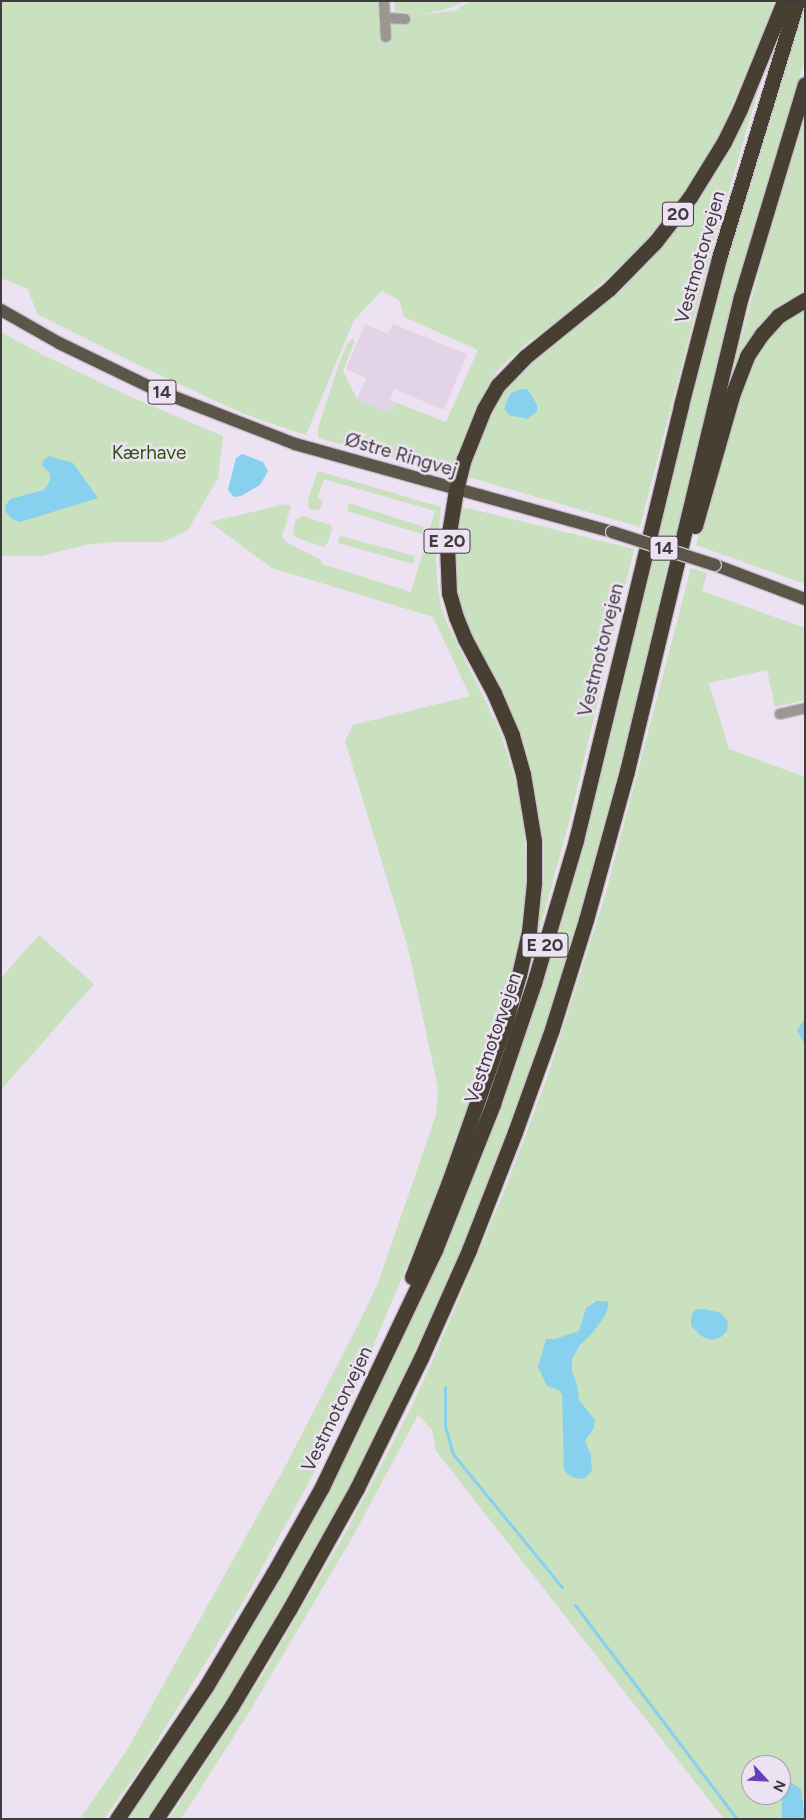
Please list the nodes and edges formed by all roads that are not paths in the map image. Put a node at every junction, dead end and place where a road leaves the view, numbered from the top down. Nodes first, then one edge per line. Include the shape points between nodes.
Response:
1 (384, 1) edge
2 (784, 1) edge
3 (797, 1) edge
4 (386, 18) junction
5 (405, 19) dead end
6 (386, 37) dead end
7 (805, 84) edge
8 (805, 300) edge
9 (1, 310) edge
10 (456, 490) junction
11 (805, 599) edge
12 (648, 678) junction
13 (805, 708) edge
14 (780, 714) dead end
15 (343, 1446) junction
16 (117, 1819) edge
17 (156, 1819) edge

1 - 4 street
2 - 10 highway, 20 via 740,109 690,197 656,241 609,289 525,356 498,385 476,427
3 - 15 highway, Vestmotorvejen / E 20 via 719,258 576,840 534,983 493,1104 435,1250
4 - 5 street
4 - 6 street
7 - 12 highway, E 20 via 741,297
8 - 12 highway via 771,323 743,366
9 - 10 main road, Østre Ringvej / 14 via 59,343 154,389 245,426 312,449
10 - 11 main road, Østre Ringvej / 14, bridge via 612,532 715,565
10 - 15 highway, E 20 via 447,545 449,594 465,639 503,713 524,774 534,841 532,910 519,975 470,1124
12 - 17 highway, E 20 via 588,911 552,1029 465,1259 357,1488 230,1707
13 - 14 street
15 - 16 highway, Vestmotorvejen / E 20 via 274,1574 212,1676

